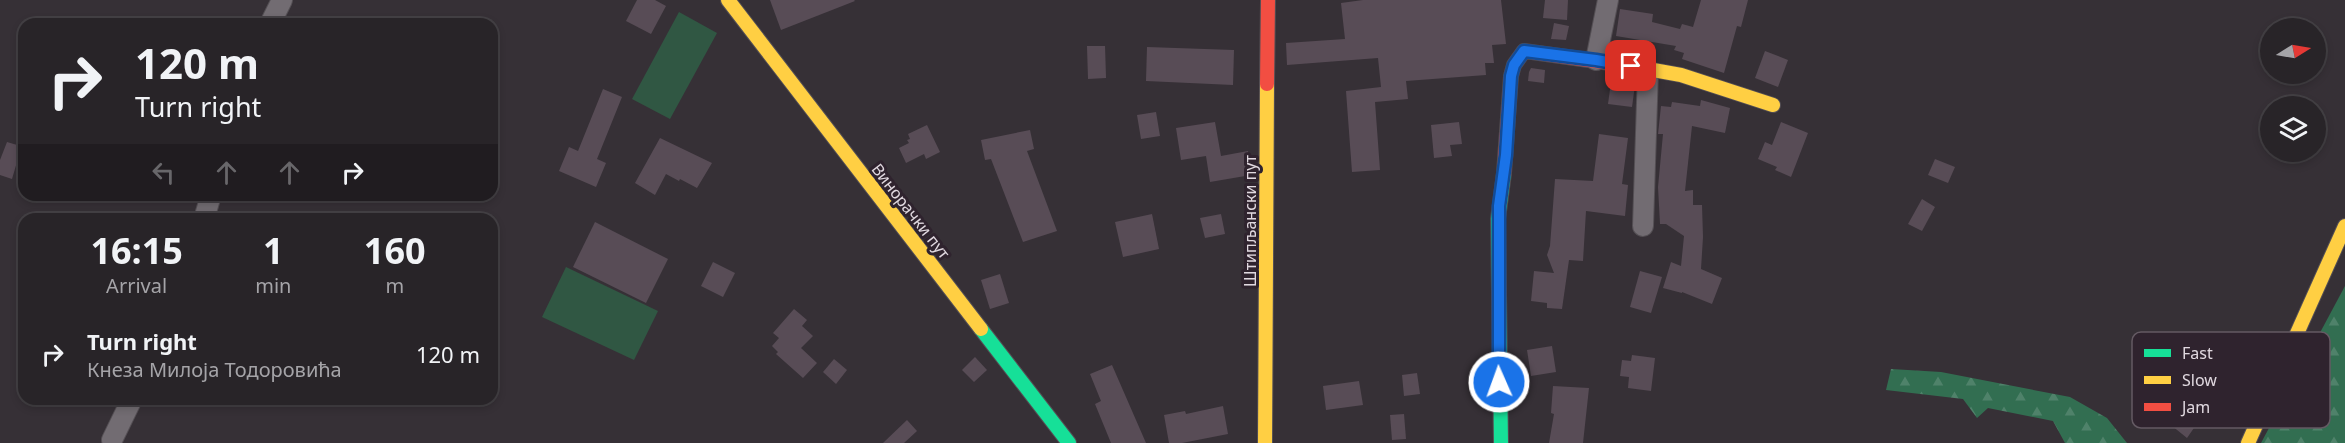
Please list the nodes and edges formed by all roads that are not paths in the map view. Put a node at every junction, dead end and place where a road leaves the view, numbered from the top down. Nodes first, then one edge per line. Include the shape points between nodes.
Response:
1 (282, 0) edge
2 (728, 0) edge
3 (1268, 0) edge
4 (1608, 0) edge
5 (273, 18) edge
6 (1596, 60) junction
7 (1648, 70) junction
8 (1773, 105) dead end
9 (1643, 226) dead end
10 (2345, 226) edge
11 (2297, 332) edge
12 (129, 405) edge
13 (2254, 428) edge
14 (112, 440) dead end
15 (1069, 443) edge
16 (1265, 443) edge
17 (1501, 443) edge
18 (2247, 443) edge

1 - 5 street
2 - 15 street, Винорачки пут
3 - 16 street, Штипљански пут
4 - 6 street
6 - 7 street
6 - 17 street via 1524,51 1511,76 1498,219
7 - 8 street via 1701,80
7 - 9 street
10 - 11 street
12 - 14 street
13 - 18 street

